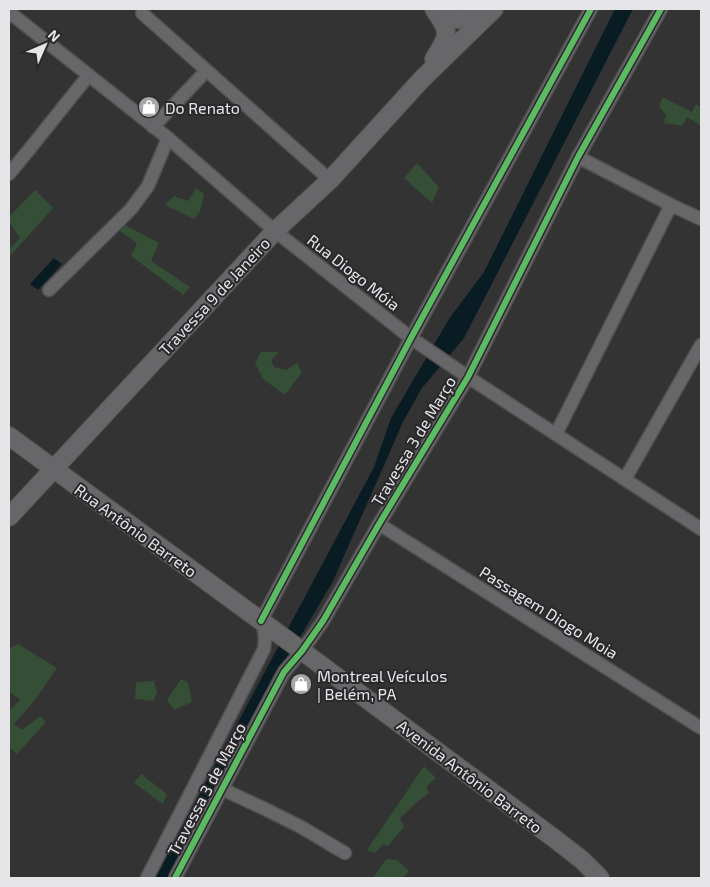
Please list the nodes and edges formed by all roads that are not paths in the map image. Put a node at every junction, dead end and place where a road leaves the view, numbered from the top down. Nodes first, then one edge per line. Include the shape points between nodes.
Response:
1 (435, 9) edge
2 (478, 9) edge
3 (494, 9) edge
4 (591, 9) edge
5 (661, 9) edge
6 (9, 12) edge
7 (142, 13) dead end
8 (206, 71) junction
9 (88, 76) junction
10 (422, 79) junction
11 (154, 127) junction
12 (168, 138) junction
13 (578, 157) junction
14 (9, 174) edge
15 (330, 180) junction
16 (671, 205) junction
17 (701, 219) edge
18 (275, 231) junction
19 (49, 290) dead end
20 (414, 339) junction
21 (701, 345) edge
22 (468, 377) junction
23 (556, 434) junction
24 (9, 436) edge
25 (53, 469) junction
26 (624, 479) junction
27 (9, 517) edge
28 (379, 524) junction
29 (701, 529) edge
30 (263, 622) junction
31 (300, 649) junction
32 (701, 728) edge
33 (222, 789) junction
34 (345, 854) dead end
35 (147, 878) edge
36 (175, 878) edge
37 (600, 878) edge

1 - 2 main road via 442,15 461,20
1 - 10 main road via 446,29 446,38
3 - 10 main road
4 - 20 street
5 - 13 street, Travessa 3 de Março
6 - 9 street, Rua Diogo Móia
7 - 8 street
8 - 11 street
8 - 15 street
9 - 11 street, Rua Diogo Móia
9 - 14 street
10 - 15 main road, Travessa 9 de Janeiro
11 - 12 street, Rua Diogo Móia
12 - 18 street, Rua Diogo Móia
12 - 19 street via 148,186 131,209
13 - 16 street
13 - 22 street, Travessa 3 de Março
15 - 18 main road, Travessa 9 de Janeiro
16 - 17 street
16 - 23 street
18 - 20 street, Rua Diogo Móia
18 - 25 main road, Travessa 9 de Janeiro
20 - 22 street, Rua Diogo Móia
20 - 30 street
21 - 26 street
22 - 23 street, Rua Diogo Móia
22 - 28 street, Travessa 3 de Março
23 - 26 street, Rua Diogo Móia
24 - 25 main road, Rua Antônio Barreto
25 - 27 main road, Travessa 9 de Janeiro
25 - 30 main road, Rua Antônio Barreto
26 - 29 street, Rua Diogo Móia
28 - 31 street, Travessa 3 de Março via 323,621
28 - 32 street, Passagem Diogo Moia
30 - 31 main road, Avenida Antônio Barreto
30 - 35 street, Travessa 3 de Março via 264,649
31 - 33 street, Travessa 3 de Março via 284,672
31 - 37 main road, Avenida Antônio Barreto via 582,860
33 - 34 street via 301,827
33 - 36 street, Travessa 3 de Março

